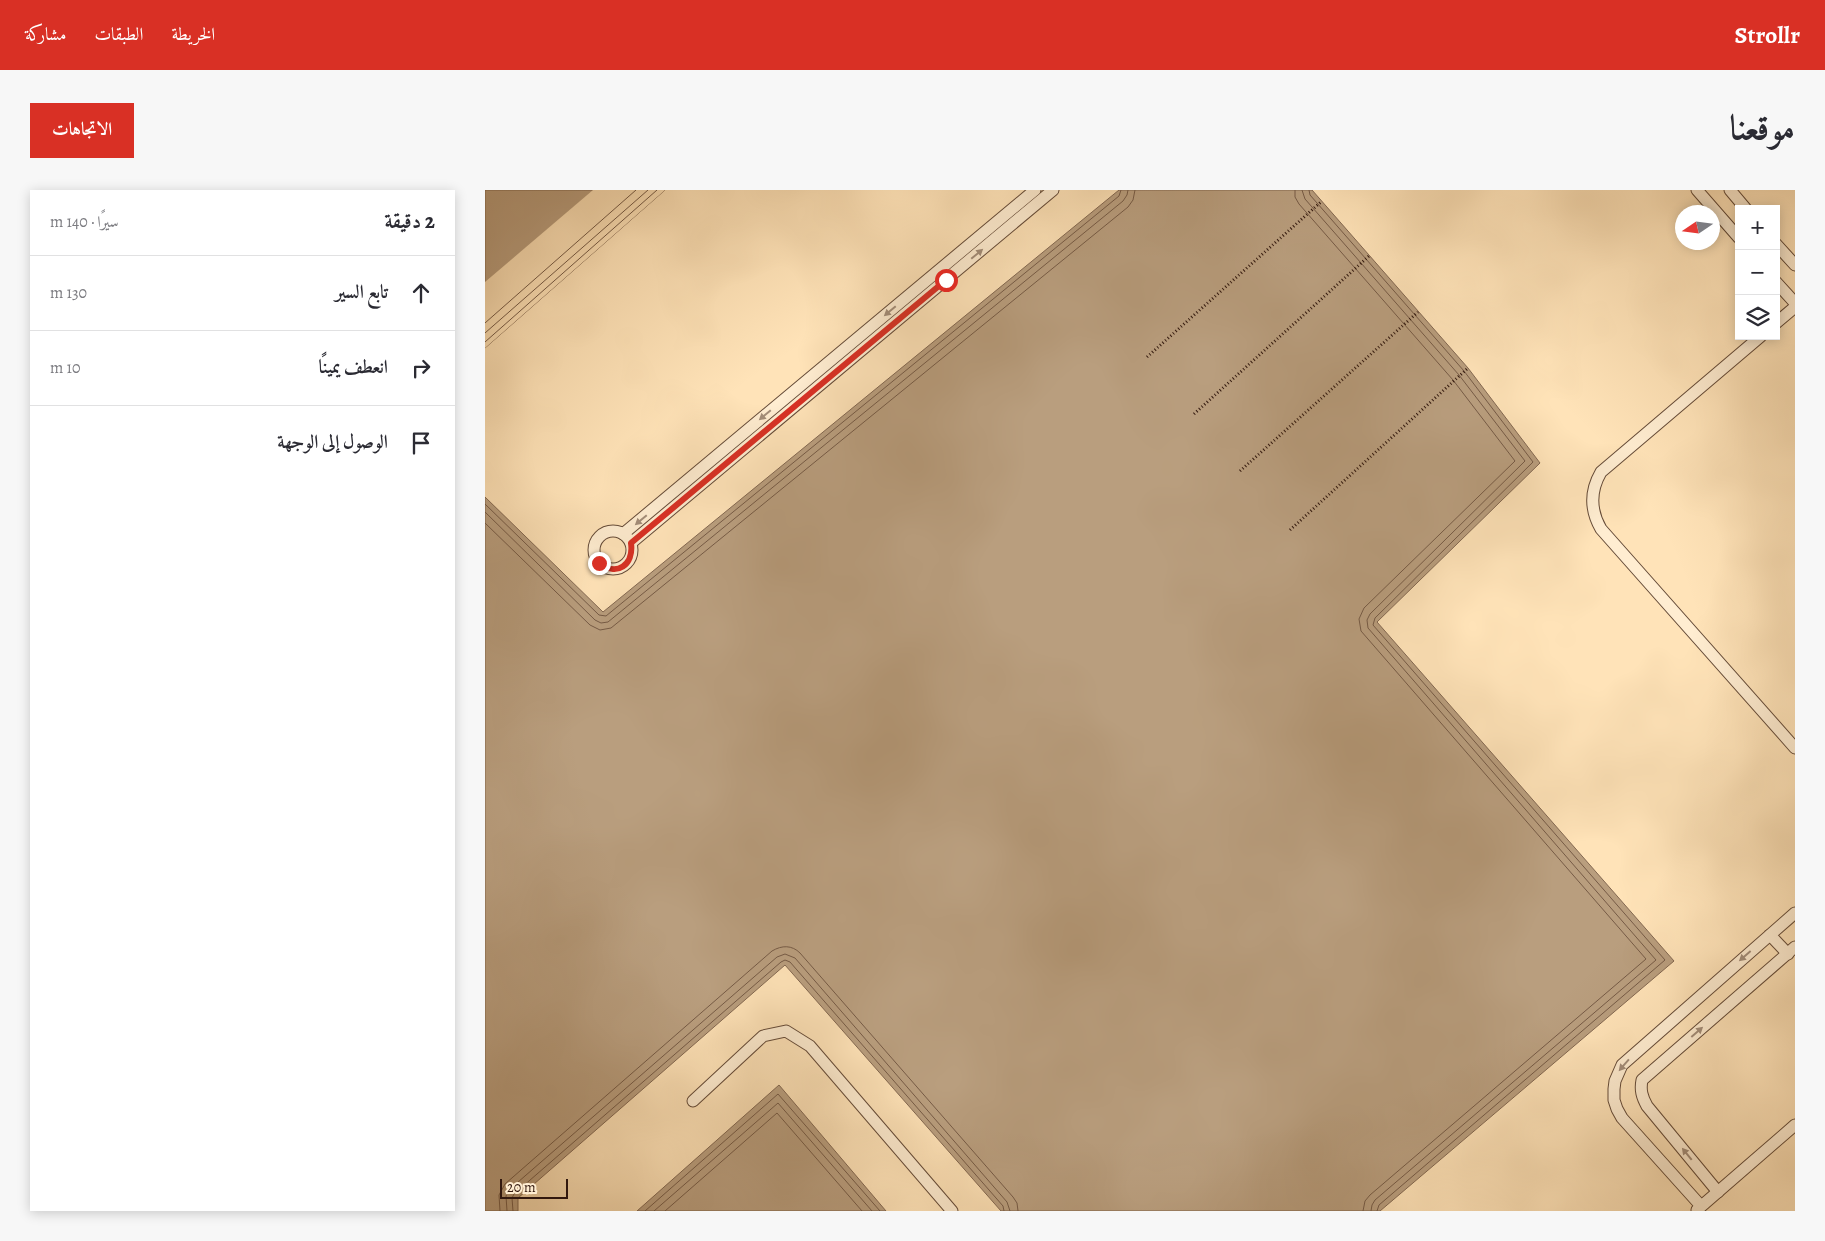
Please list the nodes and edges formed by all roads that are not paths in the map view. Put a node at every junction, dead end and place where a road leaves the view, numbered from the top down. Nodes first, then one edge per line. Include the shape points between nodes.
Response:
1 (1035, 190) edge
2 (1053, 190) edge
3 (1697, 190) edge
4 (1730, 190) edge
5 (1743, 205) edge
6 (1735, 233) edge
7 (1780, 248) edge
8 (1795, 265) edge
9 (1780, 287) edge
10 (915, 298) junction
11 (1795, 305) edge
12 (1780, 319) edge
13 (1756, 340) edge
14 (623, 534) junction
15 (631, 543) junction
16 (1795, 748) edge
17 (1795, 913) edge
18 (1770, 935) junction
19 (1791, 950) edge
20 (693, 1101) dead end
21 (1795, 1125) edge
22 (1717, 1192) junction
23 (1698, 1209) edge
24 (952, 1211) edge

1 - 10 lane
10 -> 2 lane
3 - 6 lane
4 - 5 lane
7 - 8 lane
9 - 11 lane
10 -> 14 lane
10 - 15 lane
11 - 12 lane
13 - 16 lane via 1601,472 1592,500 1601,529
14 - 15 lane
14 - 15 lane via 613,531 600,536 594,549 599,563 605,568 620,568 631,558
17 - 18 lane
18 - 19 lane
18 -> 23 lane via 1622,1065 1615,1081 1614,1100 1622,1118
22 -> 19 lane via 1647,1106 1642,1098 1642,1080
20 - 24 lane via 763,1036 786,1031 810,1046
21 - 22 lane
22 - 23 lane

